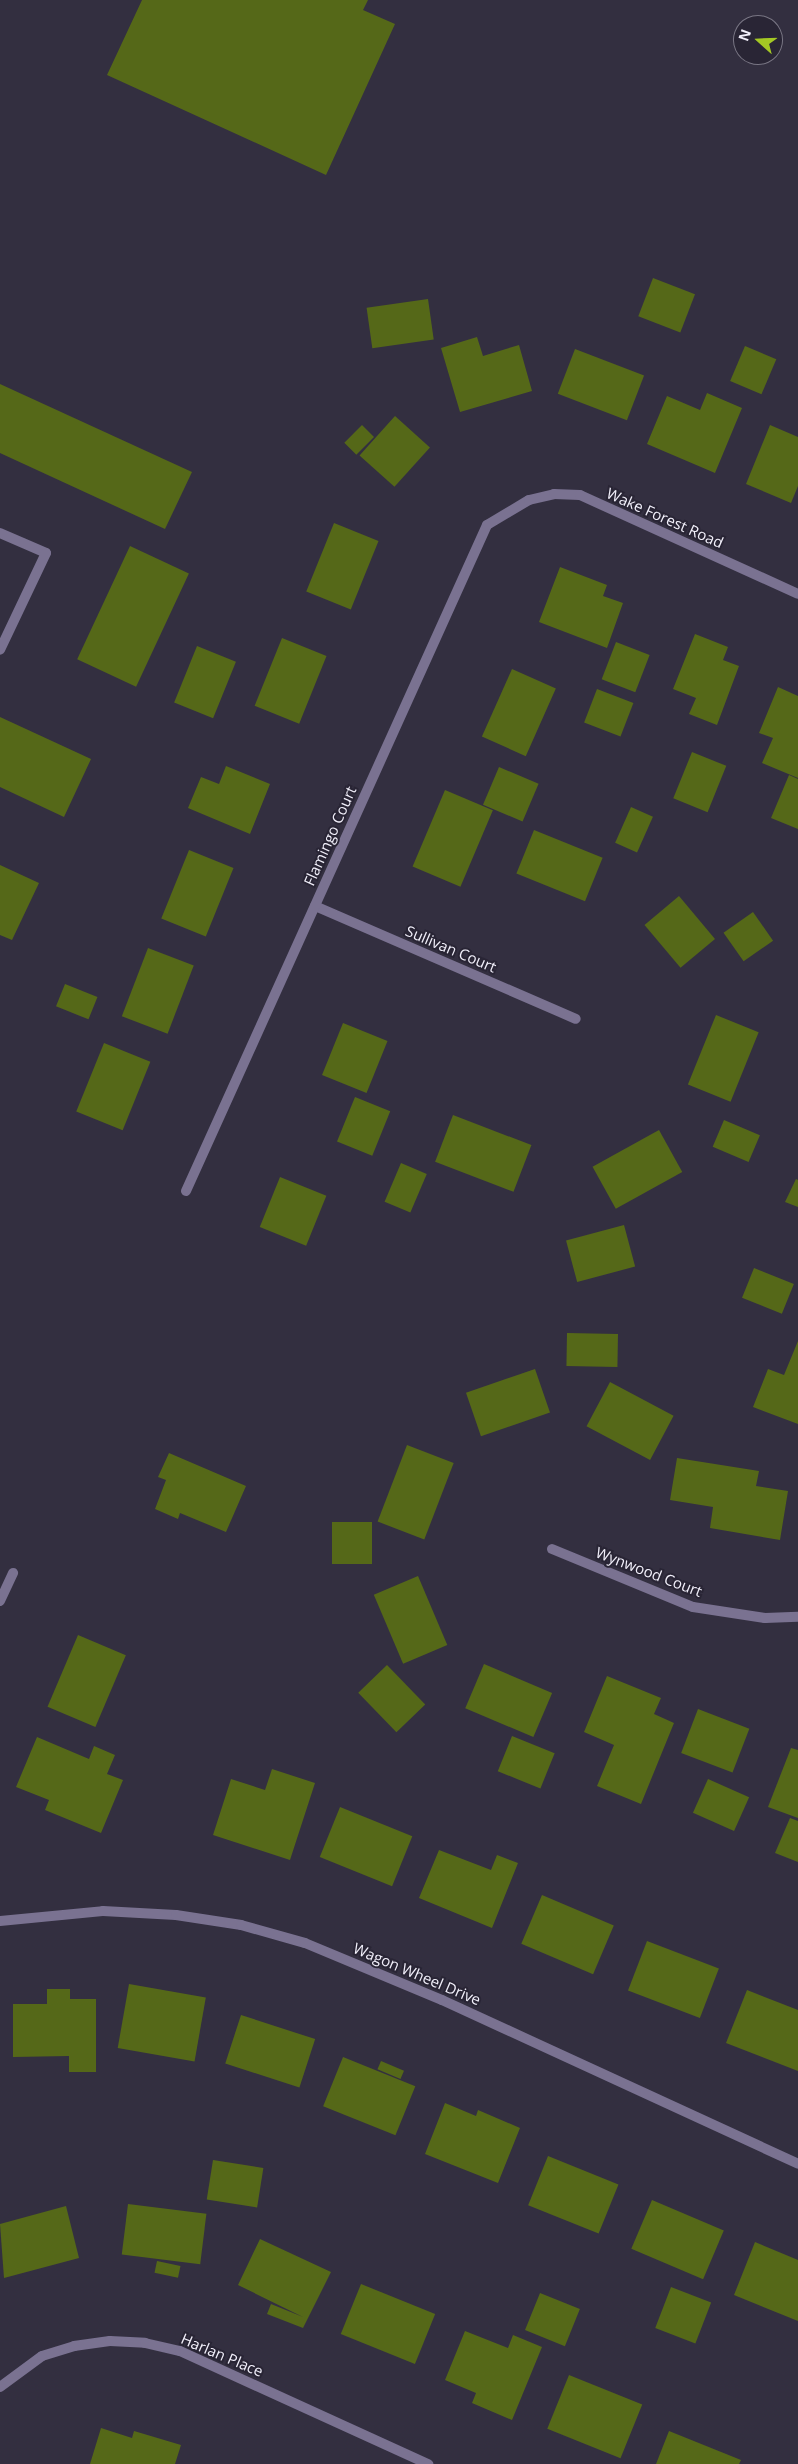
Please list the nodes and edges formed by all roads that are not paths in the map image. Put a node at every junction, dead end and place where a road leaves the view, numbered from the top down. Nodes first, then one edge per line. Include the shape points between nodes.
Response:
1 (516, 507) joint
2 (0, 533) edge
3 (798, 594) edge
4 (0, 650) edge
5 (315, 906) junction
6 (576, 1018) dead end
7 (186, 1191) dead end
8 (552, 1549) dead end
9 (13, 1573) dead end
10 (0, 1601) edge
11 (798, 1617) edge
12 (0, 1921) edge
13 (798, 2164) edge
14 (0, 2387) edge
15 (428, 2464) edge

1 - 3 street, Wake Forest Road via 554,494 580,495
1 - 5 street, Flamingo Court via 487,525
2 - 4 street via 46,553
5 - 6 street, Sullivan Court
5 - 7 street, Flamingo Court
8 - 11 street, Wynwood Court via 693,1607 765,1618
9 - 10 street
12 - 13 street, Wagon Wheel Drive via 103,1911 176,1914 241,1925 305,1943 442,2000
14 - 15 street, Harlan Place via 42,2356 74,2346 110,2341 146,2343 180,2352

